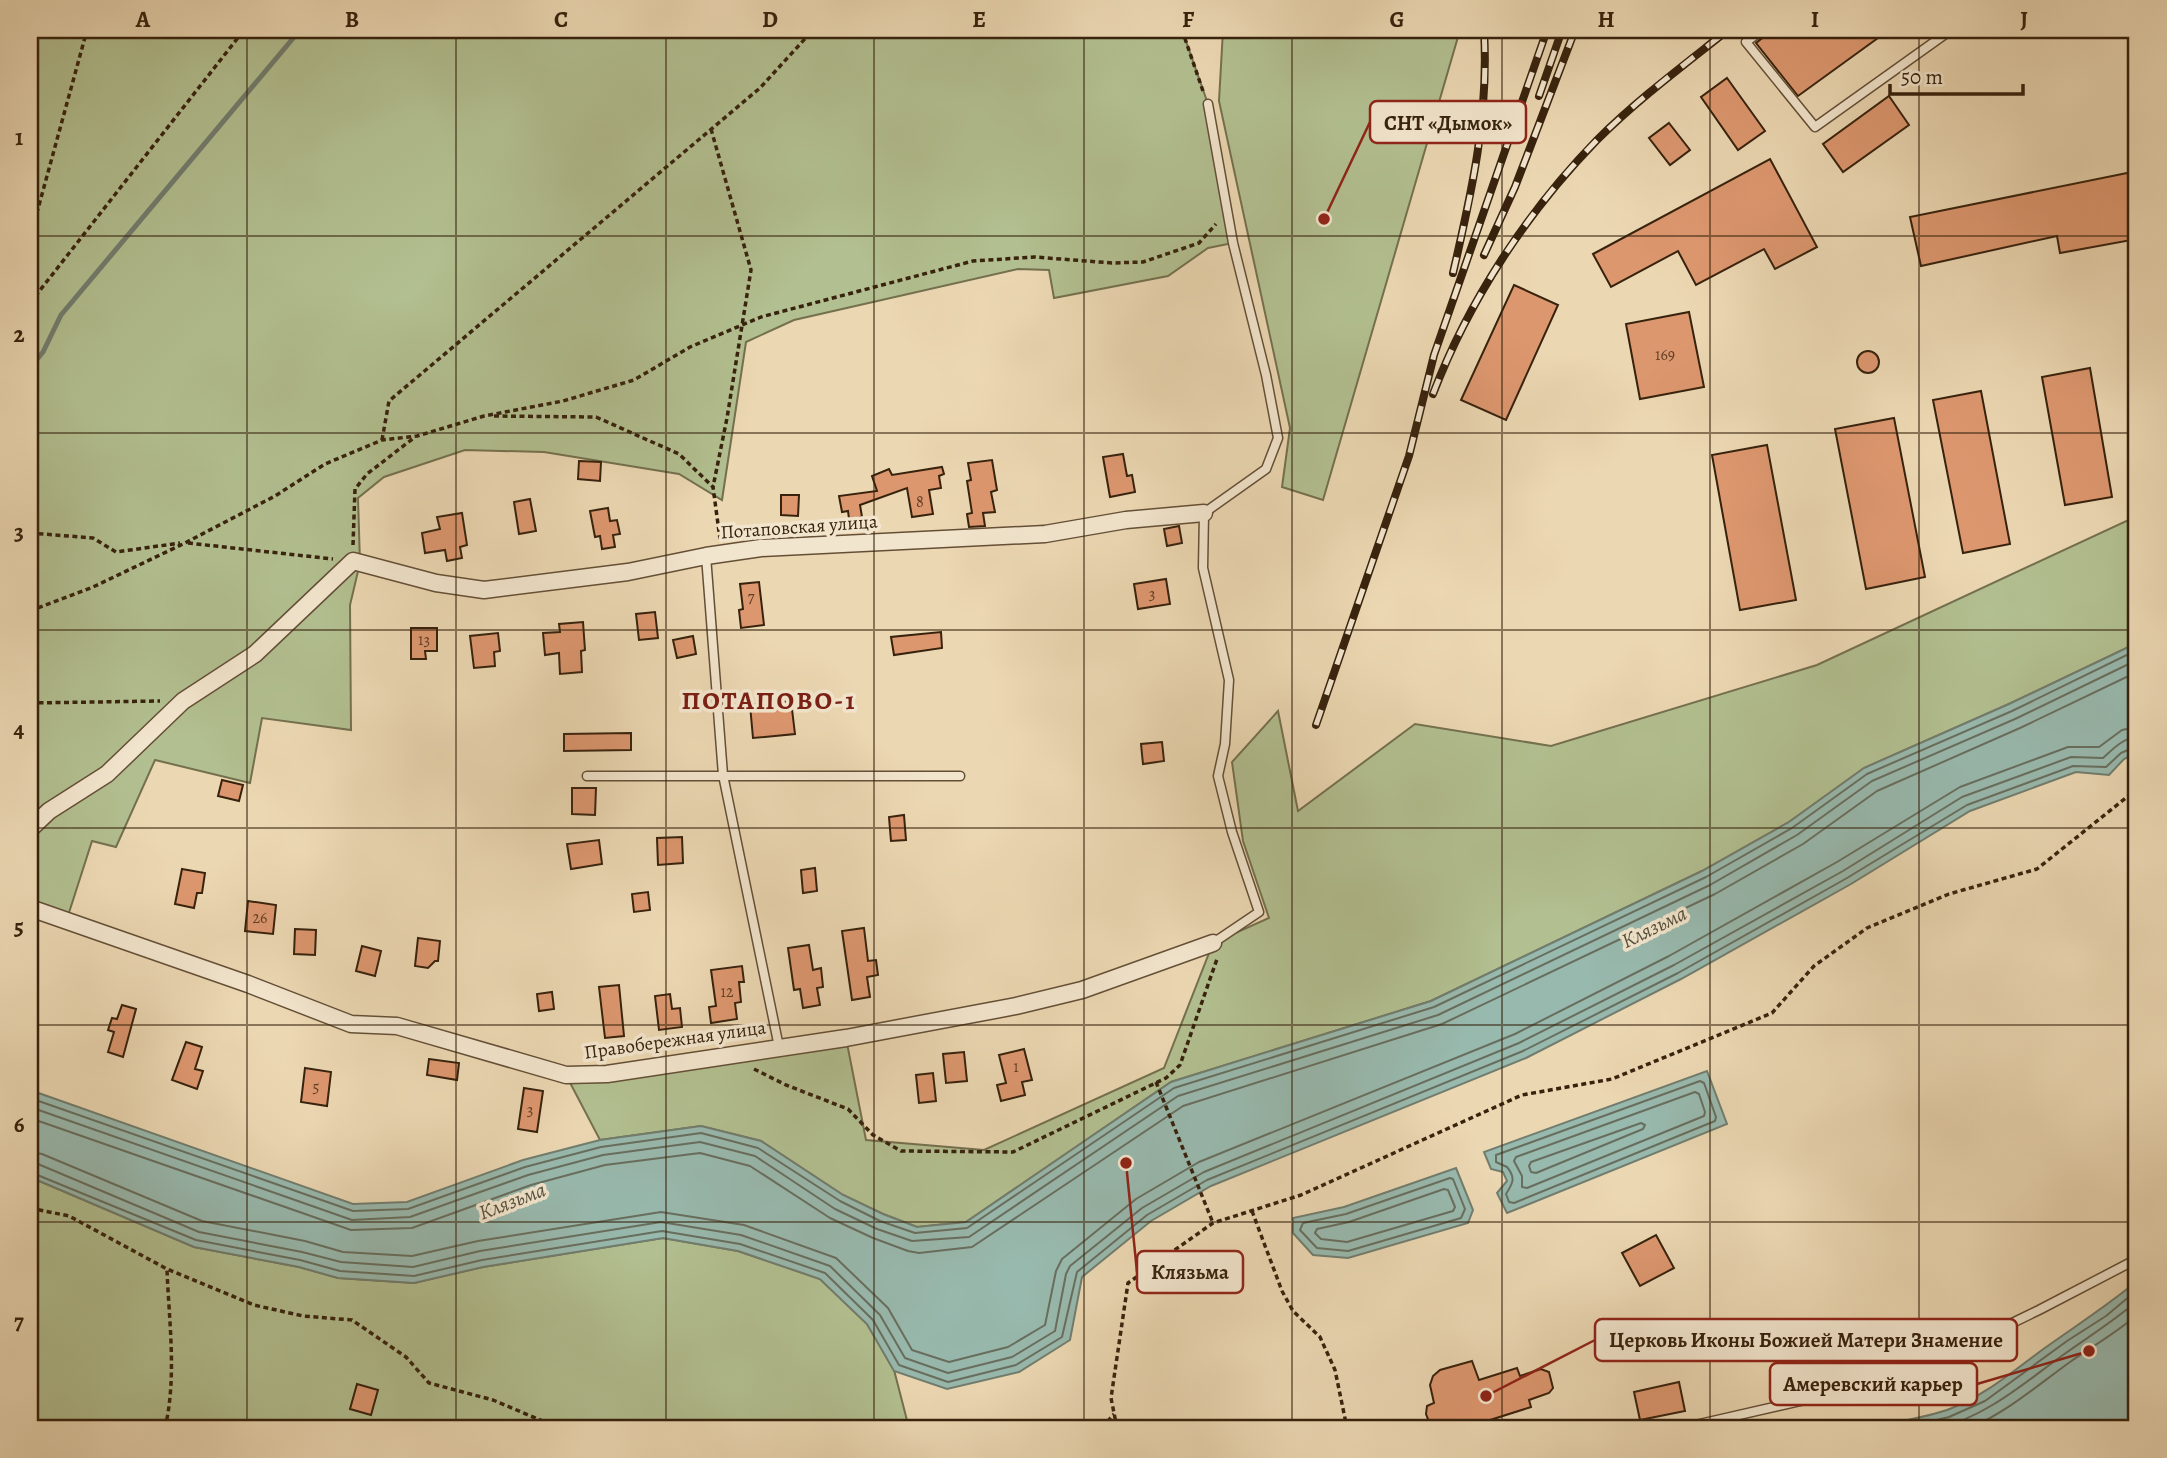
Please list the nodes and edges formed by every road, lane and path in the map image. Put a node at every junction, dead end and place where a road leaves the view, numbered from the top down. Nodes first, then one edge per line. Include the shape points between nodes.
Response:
1 (88, 30) edge
2 (226, 30) edge
3 (243, 30) edge
4 (813, 30) edge
5 (1182, 30) edge
6 (1762, 30) edge
7 (1951, 30) edge
8 (237, 38) junction
9 (1208, 104) joint
10 (711, 129) junction
11 (1217, 220) dead end
12 (30, 238) edge
13 (30, 303) edge
14 (741, 326) junction
15 (484, 416) junction
16 (417, 436) junction
17 (382, 440) junction
18 (713, 487) junction
19 (1204, 513) junction
20 (30, 533) edge
21 (185, 543) junction
22 (714, 554) junction
23 (356, 562) junction
24 (30, 611) edge
25 (183, 701) junction
26 (30, 703) edge
27 (723, 775) junction
28 (587, 776) dead end
29 (960, 776) dead end
30 (2137, 789) edge
31 (30, 829) edge
32 (30, 908) edge
33 (1219, 939) junction
34 (779, 1048) junction
35 (728, 1055) junction
36 (1156, 1082) junction
37 (30, 1208) edge
38 (1252, 1212) junction
39 (1213, 1223) junction
40 (2137, 1259) edge
41 (167, 1269) junction
42 (1114, 1414) junction
43 (165, 1428) edge
44 (559, 1428) edge
45 (1102, 1428) edge
46 (1116, 1428) edge
47 (1347, 1428) edge
48 (1682, 1428) edge

1 - 12 path
2 - 8 path
3 - 8 path
4 - 10 path via 760,88
5 - 9 path
6 - 7 lane via 1746,43 1815,127
8 - 13 path
9 - 19 lane via 1233,243 1278,438 1266,469
10 - 14 path via 751,270
10 - 17 path via 389,401
11 - 14 path via 1199,243 1143,262 1035,257 973,261
14 - 15 path via 690,347 634,380 563,401
14 - 18 path
15 - 16 path
15 - 18 path via 596,417 679,454
16 - 17 path
16 - 23 path via 367,474 355,489
17 - 21 path via 325,464
18 - 22 path
19 - 22 street, Потаповская улица via 1045,534
19 - 33 lane via 1203,568 1228,681 1219,776 1259,912
20 - 21 path via 93,538 116,552
21 - 23 path
21 - 24 path
22 - 23 street, Потаповская улица via 628,572 484,590
22 - 27 lane
23 - 25 street via 255,654
25 - 26 path
25 - 31 street via 107,774 49,811
27 - 28 lane
27 - 29 lane
27 - 34 lane
30 - 38 path via 2037,869 1949,894 1867,928 1814,966 1772,1013 1612,1079 1522,1096 1301,1195
32 - 35 street, Правобережная улица via 351,1024 397,1026 566,1075 607,1074
33 - 34 street, Правобережная улица via 1082,990
33 - 36 path via 1180,1065
34 - 35 street, Правобережная улица
35 - 36 path via 786,1085 848,1109 873,1135 901,1151 1013,1152
36 - 39 path
37 - 41 path via 69,1216
38 - 39 path
38 - 47 path via 1282,1291 1293,1311 1320,1338 1335,1370
39 - 42 path via 1128,1283 1111,1398
40 - 48 lane via 1897,1379
41 - 43 path via 172,1363
41 - 44 path via 254,1305 303,1317 352,1320 406,1357 429,1383 493,1400
42 - 45 path
42 - 46 path

